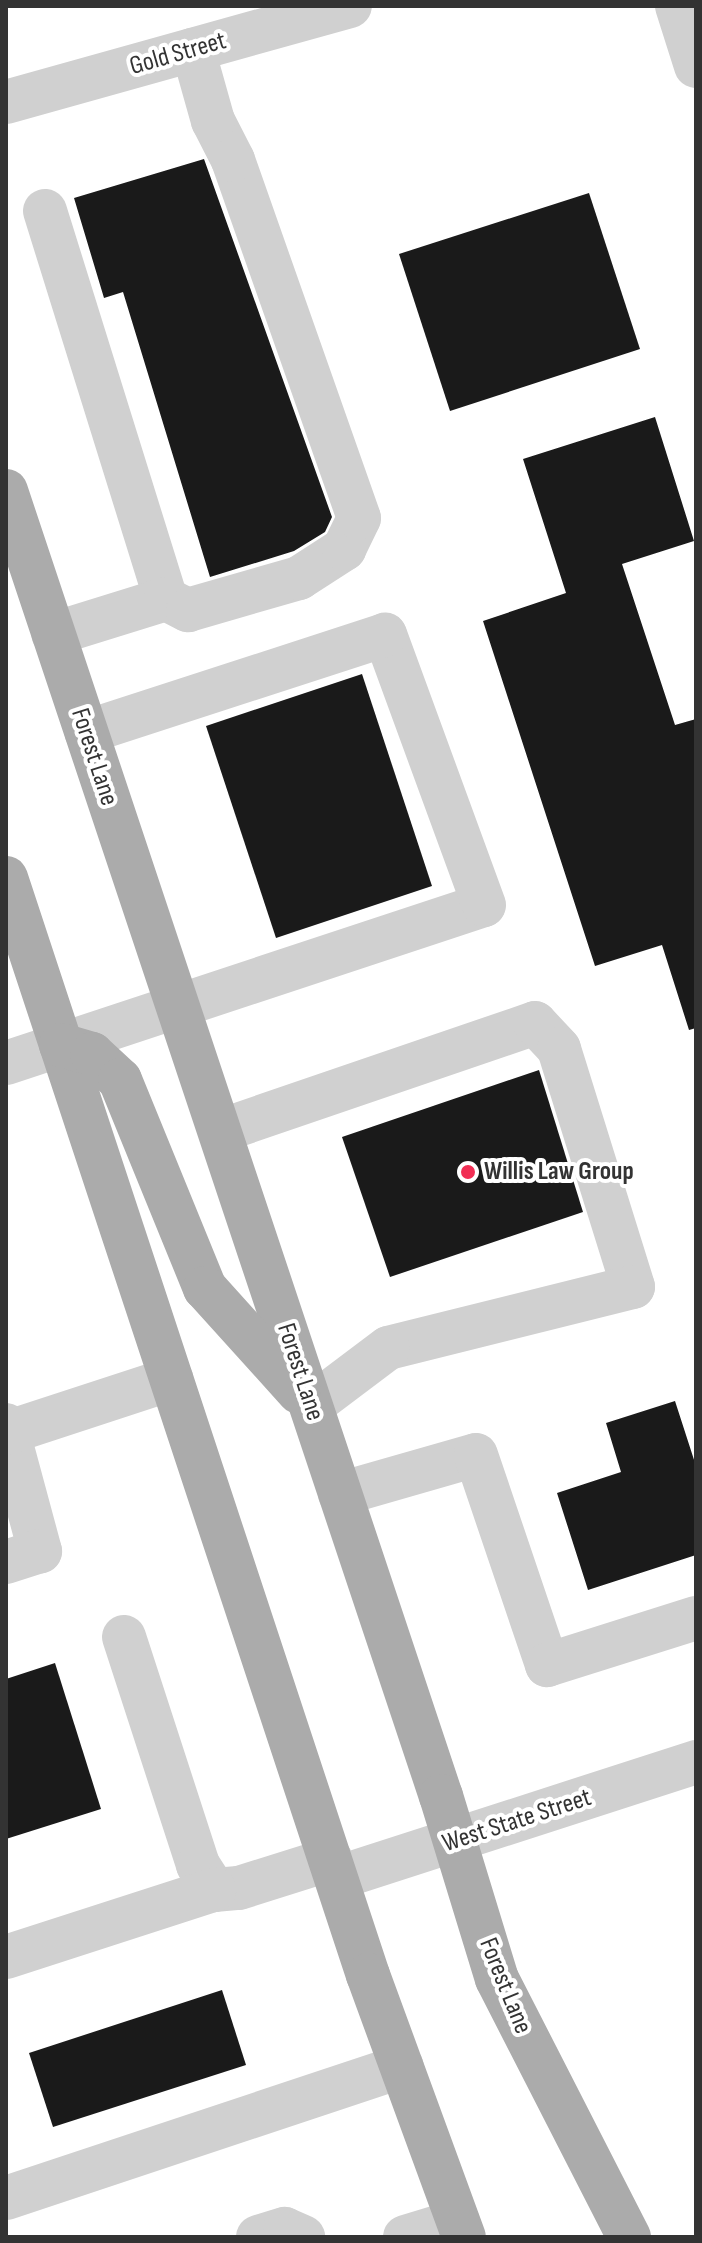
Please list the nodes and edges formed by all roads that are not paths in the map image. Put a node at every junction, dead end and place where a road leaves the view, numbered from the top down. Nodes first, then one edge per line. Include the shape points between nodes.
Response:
1 (350, 6) edge
2 (677, 6) edge
3 (268, 17) edge
4 (193, 50) junction
5 (696, 66) edge
6 (6, 102) edge
7 (45, 211) dead end
8 (6, 491) edge
9 (166, 599) junction
10 (53, 634) junction
11 (86, 732) junction
12 (6, 878) edge
13 (177, 1005) junction
14 (61, 1045) junction
15 (6, 1063) edge
16 (220, 1131) junction
17 (171, 1379) junction
18 (311, 1406) junction
19 (7, 1430) edge
20 (340, 1494) junction
21 (6, 1562) edge
22 (696, 1618) edge
23 (124, 1637) dead end
24 (696, 1762) edge
25 (456, 1841) junction
26 (334, 1869) junction
27 (214, 1890) junction
28 (6, 1957) edge
29 (402, 2066) junction
30 (6, 2198) edge
31 (461, 2229) edge
32 (258, 2237) edge
33 (303, 2237) edge
34 (405, 2237) edge
35 (629, 2237) edge

1 - 3 street, Gold Street
2 - 5 street
3 - 4 street, Gold Street
4 - 6 street, Gold Street
4 - 9 street via 213,121 233,160 359,518 344,549 299,578 188,610
7 - 9 street
8 - 10 main road, Forest Lane
9 - 10 street
10 - 11 main road, Forest Lane
11 - 13 main road, Forest Lane
11 - 13 street via 385,635 484,905
12 - 14 main road
13 - 14 street
13 - 16 main road, Forest Lane
14 - 15 street
14 - 17 main road
14 - 18 main road via 92,1054 120,1080 205,1288
16 - 18 main road, Forest Lane
16 - 18 street via 535,1023 559,1049 633,1287 388,1348
17 - 19 street
17 - 26 main road
18 - 20 main road, Forest Lane
19 - 21 street via 40,1551
20 - 22 street via 476,1455 547,1665
20 - 25 main road, Forest Lane
23 - 27 street via 198,1865
24 - 25 street, West State Street
25 - 26 street, West State Street
25 - 35 main road, Forest Lane via 497,1979
26 - 27 street, West State Street
26 - 29 main road
27 - 28 street, West State Street
29 - 30 street
29 - 31 main road
31 - 34 street
32 - 33 street via 285,2229

